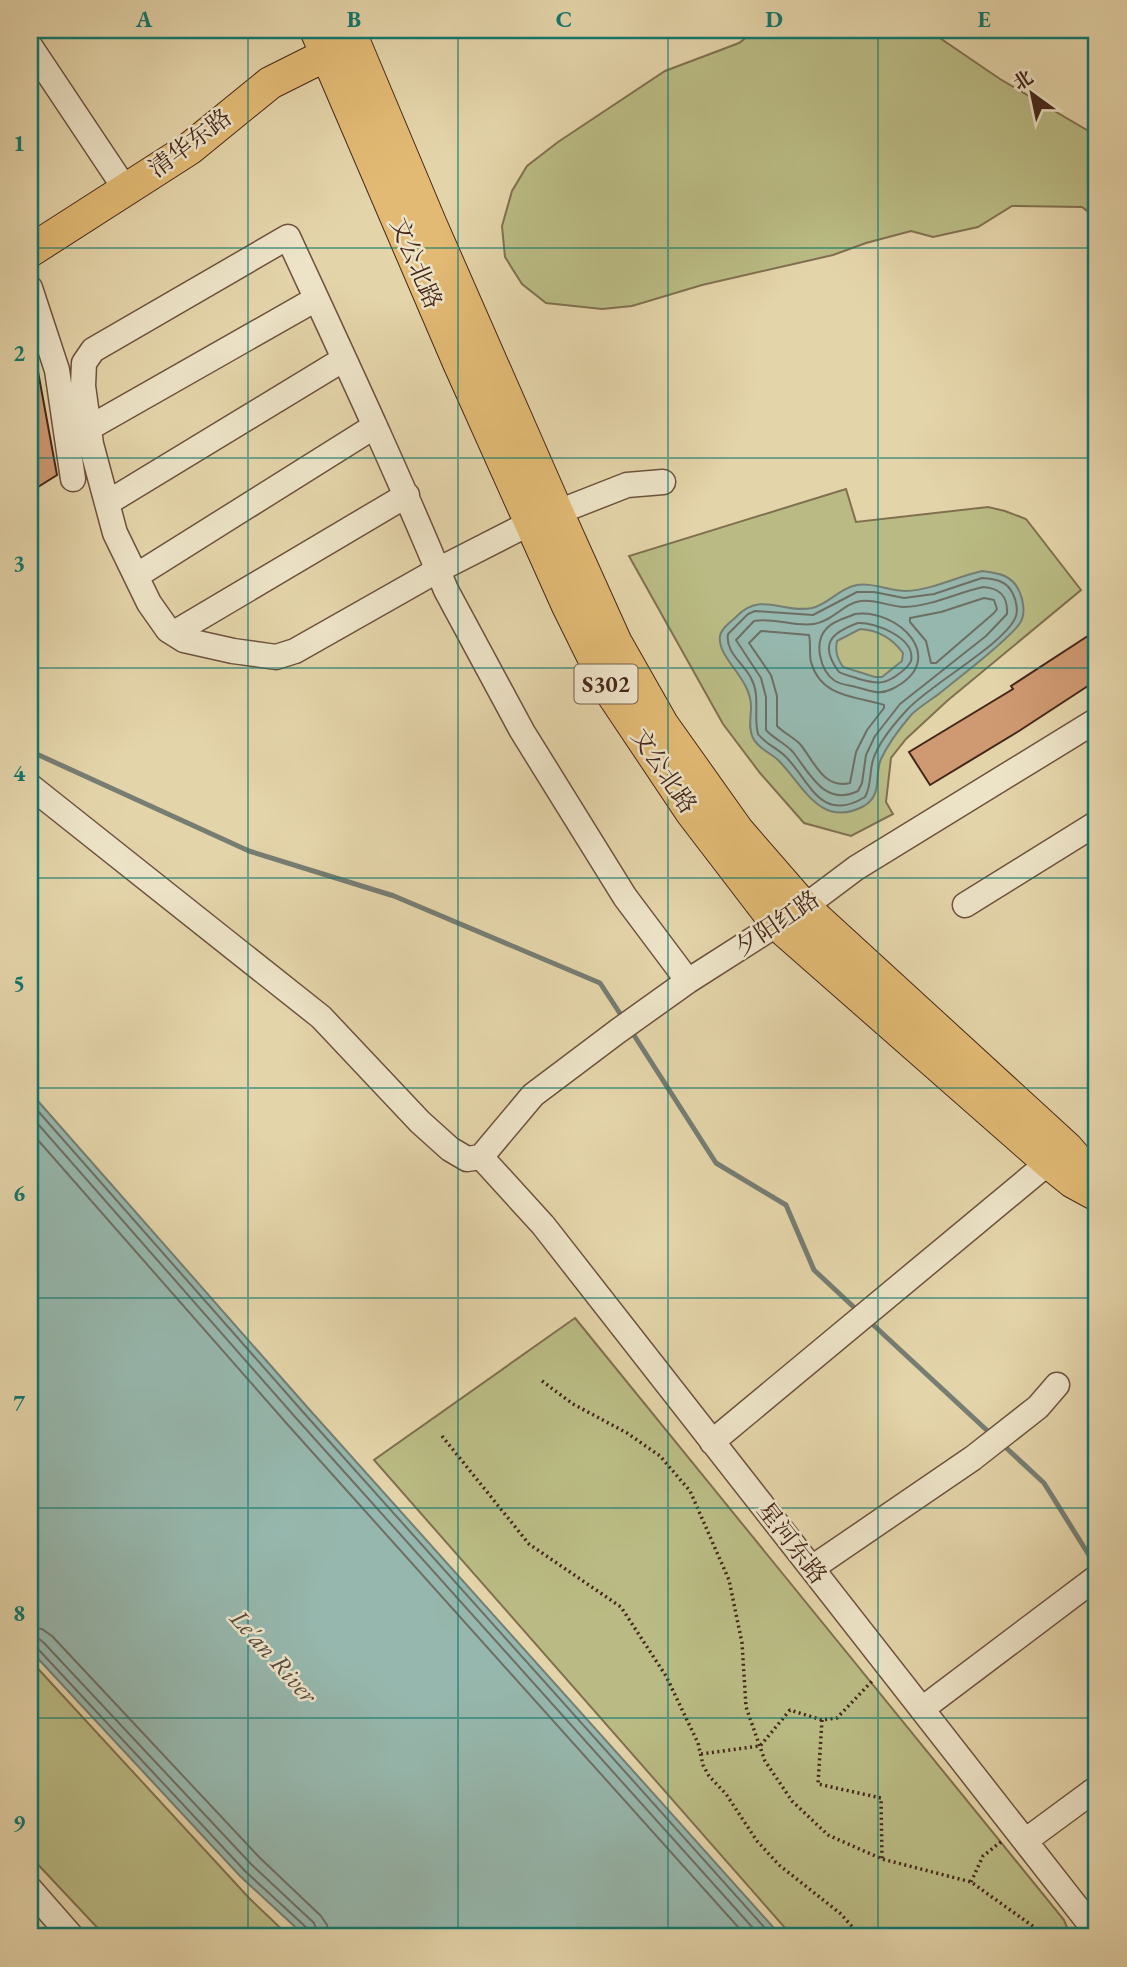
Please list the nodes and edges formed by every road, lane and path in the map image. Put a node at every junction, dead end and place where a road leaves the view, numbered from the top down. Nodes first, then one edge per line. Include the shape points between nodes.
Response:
1 (336, 39) edge
2 (30, 46) edge
3 (126, 190) junction
4 (30, 251) edge
5 (30, 288) edge
6 (316, 299) junction
7 (344, 359) junction
8 (375, 426) junction
9 (89, 428) junction
10 (73, 479) dead end
11 (663, 482) dead end
12 (407, 495) junction
13 (107, 503) junction
14 (544, 517) junction
15 (438, 570) junction
16 (136, 576) junction
17 (174, 634) junction
18 (1097, 720) edge
19 (30, 786) edge
20 (1097, 823) edge
21 (965, 905) dead end
22 (804, 907) junction
23 (777, 924) junction
24 (688, 981) junction
25 (1058, 1155) junction
26 (481, 1157) junction
27 (1097, 1183) edge
28 (1097, 1195) edge
29 (542, 1381) dead end
30 (1057, 1385) dead end
31 (442, 1436) dead end
32 (712, 1442) junction
33 (811, 1568) junction
34 (1095, 1579) edge
35 (887, 1665) junction
36 (922, 1709) junction
37 (822, 1720) junction
38 (760, 1746) junction
39 (701, 1754) junction
40 (1097, 1788) edge
41 (1021, 1835) junction
42 (882, 1859) junction
43 (971, 1882) junction
44 (30, 1889) edge
45 (1097, 1933) edge
46 (72, 1937) edge
47 (861, 1937) edge
48 (1052, 1937) edge

1 - 3 main road, 清华东路
1 - 14 main road, 文公北路 / S302
2 - 3 street
3 - 4 main road, 清华东路
5 - 10 street via 57,370
6 - 7 street
6 - 9 street
6 - 9 street via 288,237 93,350 84,363
7 - 8 street
7 - 13 street
8 - 12 street
8 - 16 street
9 - 13 street
11 - 14 street via 627,485
12 - 15 street
12 - 17 street
13 - 16 street via 115,533
14 - 15 street
14 - 22 main road, 文公北路 / S302 via 662,724 738,831
14 - 23 main road, 文公北路 / S302 via 609,689 692,813
15 - 17 street via 295,651 276,657 184,640
15 - 24 street via 522,731 625,897
16 - 17 street via 149,603
18 - 22 street, 夕阳红路 via 856,868
19 - 26 street via 321,1017 450,1149 467,1158
20 - 21 street
22 - 23 street, 夕阳红路
22 - 25 main road, 文公北路 / S302
23 - 24 street, 夕阳红路
23 - 25 main road, 文公北路 / S302
24 - 26 street, 夕阳红路 via 533,1095
25 - 27 main road, 文公北路 / S302
25 - 28 main road, 文公北路 / S302 via 1073,1182
25 - 32 street
26 - 32 street, 星河东路 via 543,1225
29 - 38 path via 660,1456 690,1491 729,1580 742,1643 746,1707
30 - 33 street via 997,1439
31 - 39 path via 529,1545 621,1607 666,1676
32 - 33 street, 星河东路
33 - 35 street, 星河东路
34 - 36 street
35 - 36 street, 星河东路
35 - 37 path via 837,1718
36 - 41 street, 星河东路
37 - 38 path via 790,1710
37 - 42 path via 818,1784 881,1798
38 - 39 path
38 - 42 path via 792,1801 828,1835
39 - 47 path via 709,1776 757,1841
40 - 41 street
41 - 43 path via 983,1856
41 - 45 street, 星河东路
42 - 43 path
43 - 48 path
44 - 46 street

